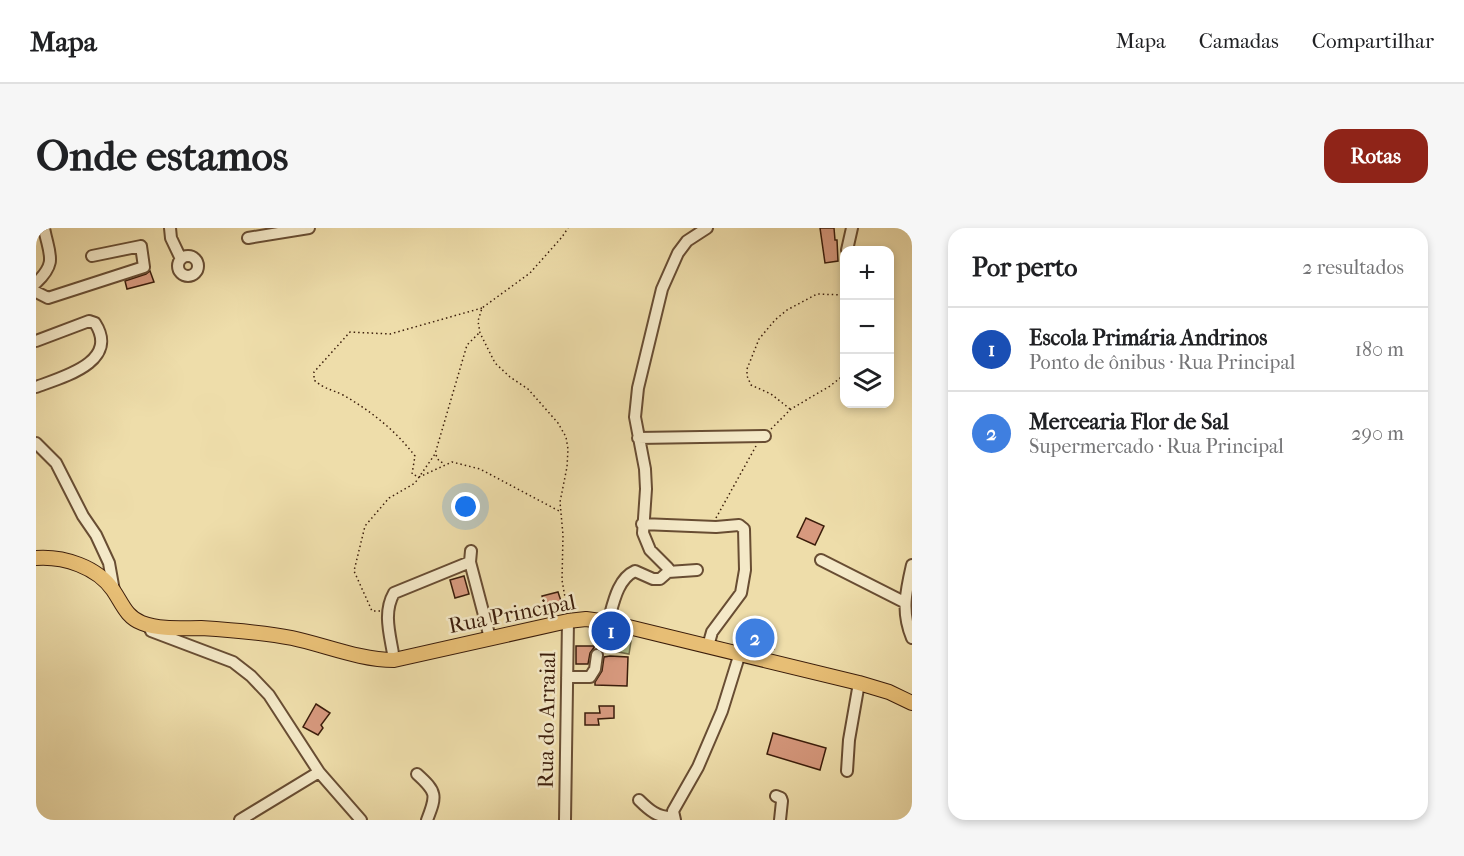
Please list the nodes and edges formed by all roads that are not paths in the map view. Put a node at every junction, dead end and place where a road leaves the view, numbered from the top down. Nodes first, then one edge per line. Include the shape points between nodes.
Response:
1 (170, 228) edge
2 (309, 228) edge
3 (707, 228) edge
4 (852, 228) edge
5 (42, 234) edge
6 (248, 238) dead end
7 (849, 246) edge
8 (92, 256) dead end
9 (181, 259) dead end
10 (36, 284) edge
11 (36, 292) edge
12 (36, 341) edge
13 (36, 387) edge
14 (765, 435) dead end
15 (638, 438) junction
16 (36, 443) edge
17 (642, 524) junction
18 (36, 558) edge
19 (821, 560) dead end
20 (912, 565) edge
21 (697, 570) dead end
22 (668, 572) junction
23 (114, 591) junction
24 (907, 599) edge
25 (909, 619) edge
26 (568, 621) junction
27 (608, 622) junction
28 (149, 625) junction
29 (490, 638) junction
30 (912, 638) edge
31 (708, 646) junction
32 (740, 653) junction
33 (597, 655) dead end
34 (394, 660) junction
35 (567, 677) junction
36 (859, 683) junction
37 (912, 703) edge
38 (847, 771) dead end
39 (319, 772) junction
40 (417, 774) dead end
41 (776, 796) dead end
42 (639, 800) dead end
43 (674, 818) edge
44 (240, 820) edge
45 (361, 820) edge
46 (427, 820) edge
47 (565, 820) edge
48 (780, 820) edge

1 - 9 street
2 - 6 street
3 - 15 street via 687,241 678,253 662,289 638,388
4 - 7 street
5 - 10 street via 51,260 47,273
8 - 11 street via 141,246 144,267 48,298
12 - 13 street via 89,321 102,334 98,353 88,365
14 - 15 street
15 - 17 street via 646,489
16 - 23 street via 56,463 96,535 109,563
17 - 22 street via 650,550
17 - 31 street via 739,525 744,529 741,594 712,632
18 - 23 main road via 60,560 91,570
19 - 24 street
20 - 24 street
21 - 22 street
22 - 27 street via 660,579 635,571 629,574 622,582
23 - 28 main road via 130,616
24 - 25 street
25 - 30 street
26 - 27 main road, Rua Principal
26 - 29 main road, Rua Principal
26 - 35 street, Rua do Arraial
27 - 31 main road, Rua Principal
28 - 34 main road, Rua Principal via 291,638
28 - 39 street via 150,631 233,662 251,676 269,695
29 - 34 main road, Rua Principal
29 - 34 street via 471,557 394,593 387,611
31 - 32 main road, Rua Principal
32 - 36 main road, Rua Principal
32 - 43 street via 722,711 698,767 673,811
33 - 35 street via 590,677
35 - 47 street, Rua do Arraial
36 - 37 main road, Rua Principal
36 - 38 street
39 - 44 street
39 - 45 street
40 - 46 street via 435,793
41 - 48 street via 782,801
42 - 43 street via 658,815

